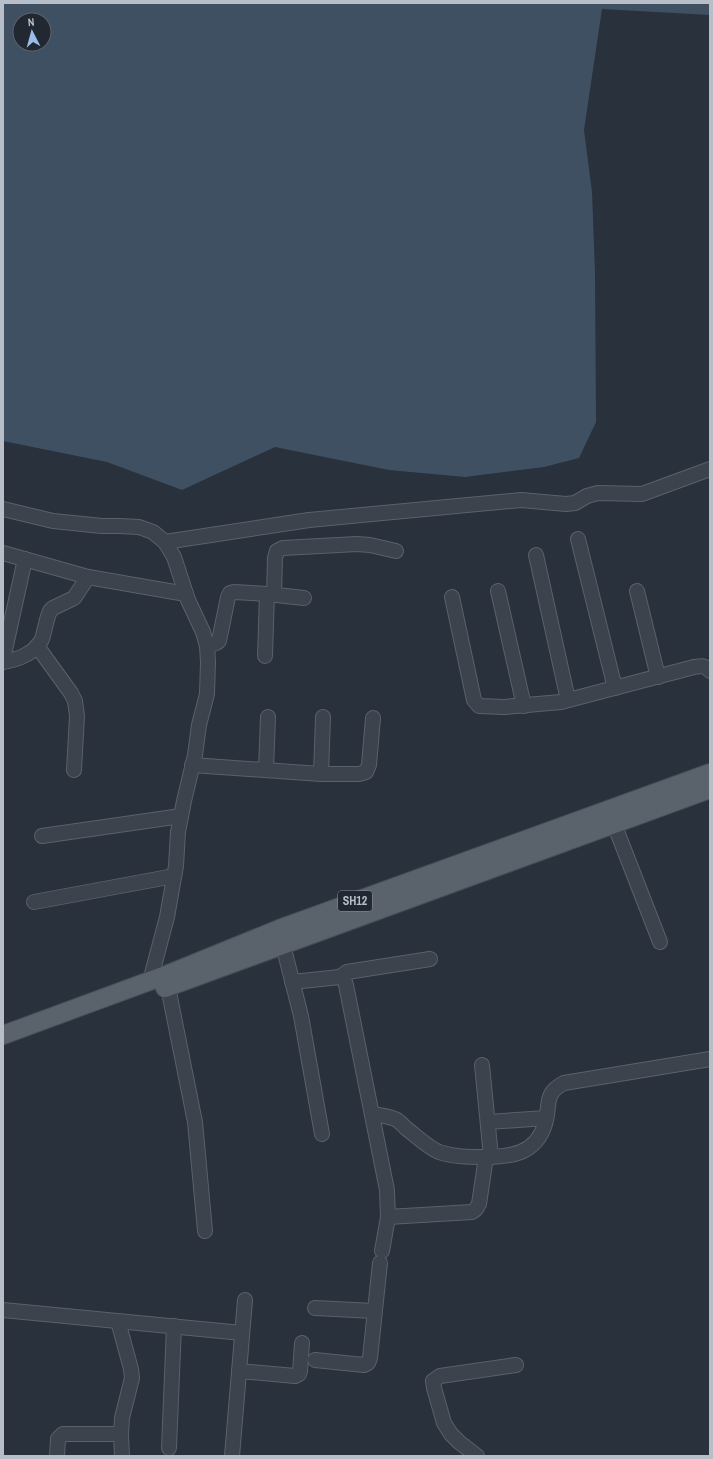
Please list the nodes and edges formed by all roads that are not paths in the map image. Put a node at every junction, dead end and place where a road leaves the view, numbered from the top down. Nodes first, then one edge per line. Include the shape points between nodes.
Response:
1 (710, 469) edge
2 (3, 509) edge
3 (578, 539) dead end
4 (165, 542) junction
5 (396, 551) dead end
6 (3, 553) edge
7 (536, 555) dead end
8 (25, 559) junction
9 (88, 576) junction
10 (498, 591) dead end
11 (637, 591) dead end
12 (186, 594) junction
13 (271, 594) junction
14 (452, 597) dead end
15 (304, 598) dead end
16 (37, 646) junction
17 (207, 646) junction
18 (265, 656) dead end
19 (3, 659) edge
20 (3, 662) edge
21 (710, 671) edge
22 (658, 677) junction
23 (615, 688) junction
24 (568, 700) junction
25 (524, 706) junction
26 (268, 717) dead end
27 (323, 717) dead end
28 (373, 718) dead end
29 (192, 765) junction
30 (74, 770) dead end
31 (266, 770) junction
32 (710, 773) edge
33 (321, 774) junction
34 (710, 789) edge
35 (182, 816) junction
36 (611, 817) junction
37 (42, 836) dead end
38 (174, 876) junction
39 (34, 902) dead end
40 (660, 942) dead end
41 (283, 945) junction
42 (430, 959) dead end
43 (340, 977) junction
44 (150, 981) junction
45 (292, 982) junction
46 (168, 987) junction
47 (3, 1035) edge
48 (3, 1047) edge
49 (710, 1059) edge
50 (482, 1065) dead end
51 (372, 1114) junction
52 (546, 1118) junction
53 (488, 1122) junction
54 (322, 1134) dead end
55 (489, 1157) junction
56 (388, 1217) junction
57 (205, 1231) dead end
58 (245, 1300) dead end
59 (315, 1308) dead end
60 (3, 1310) edge
61 (374, 1311) junction
62 (118, 1321) junction
63 (174, 1326) junction
64 (242, 1333) junction
65 (302, 1342) dead end
66 (315, 1360) dead end
67 (516, 1365) dead end
68 (239, 1371) junction
69 (121, 1434) junction
70 (169, 1448) dead end
71 (57, 1456) edge
72 (122, 1456) edge
73 (232, 1456) edge
74 (477, 1456) edge

1 - 4 street via 642,494 598,494 587,496 575,503 521,500 309,520
2 - 4 street via 53,521 139,528 153,532
3 - 23 street
4 - 12 street via 174,557
5 - 13 street via 357,544 283,548 277,551 275,558
6 - 8 street
7 - 24 street
8 - 9 street
8 - 19 street
9 - 12 street
9 - 16 street via 74,598 50,611
10 - 25 street
11 - 22 street
12 - 17 street
13 - 15 street
13 - 17 street via 230,593 219,641
13 - 18 street
14 - 25 street via 476,704
16 - 20 street via 31,652
16 - 30 street via 75,702 78,716
17 - 29 street via 207,694
21 - 22 street via 703,666 694,667
22 - 23 street
23 - 24 street
24 - 25 street
26 - 31 street
27 - 33 street
28 - 33 street via 369,765 366,772
29 - 31 street
29 - 35 street
31 - 33 street
32 - 36 main road, SH12
34 - 36 main road
35 - 37 street
35 - 38 street
36 - 40 street
36 - 41 main road
36 - 44 main road, SH12 via 279,929
38 - 39 street
38 - 44 street via 167,917
41 - 45 street
41 - 46 main road
42 - 43 street via 347,972
43 - 45 street
43 - 51 street via 346,985
44 - 47 main road, SH12
45 - 54 street via 301,1016
46 - 48 main road
46 - 57 street via 195,1122
49 - 52 street via 564,1083 554,1088 550,1095
50 - 53 street
51 - 55 street via 396,1120 438,1151 455,1157
51 - 56 street via 387,1190
52 - 53 street
52 - 55 street via 536,1142 527,1150 517,1154
53 - 55 street
55 - 56 street via 479,1204 472,1212
56 - 61 street
58 - 64 street
59 - 61 street
60 - 62 street
61 - 66 street via 368,1363 364,1365
62 - 63 street
62 - 69 street via 132,1378 122,1418
63 - 64 street
63 - 70 street
64 - 68 street
65 - 68 street via 300,1371 295,1376
67 - 74 street via 440,1376 433,1380 444,1423 459,1442
68 - 73 street
69 - 71 street via 60,1435
69 - 72 street

